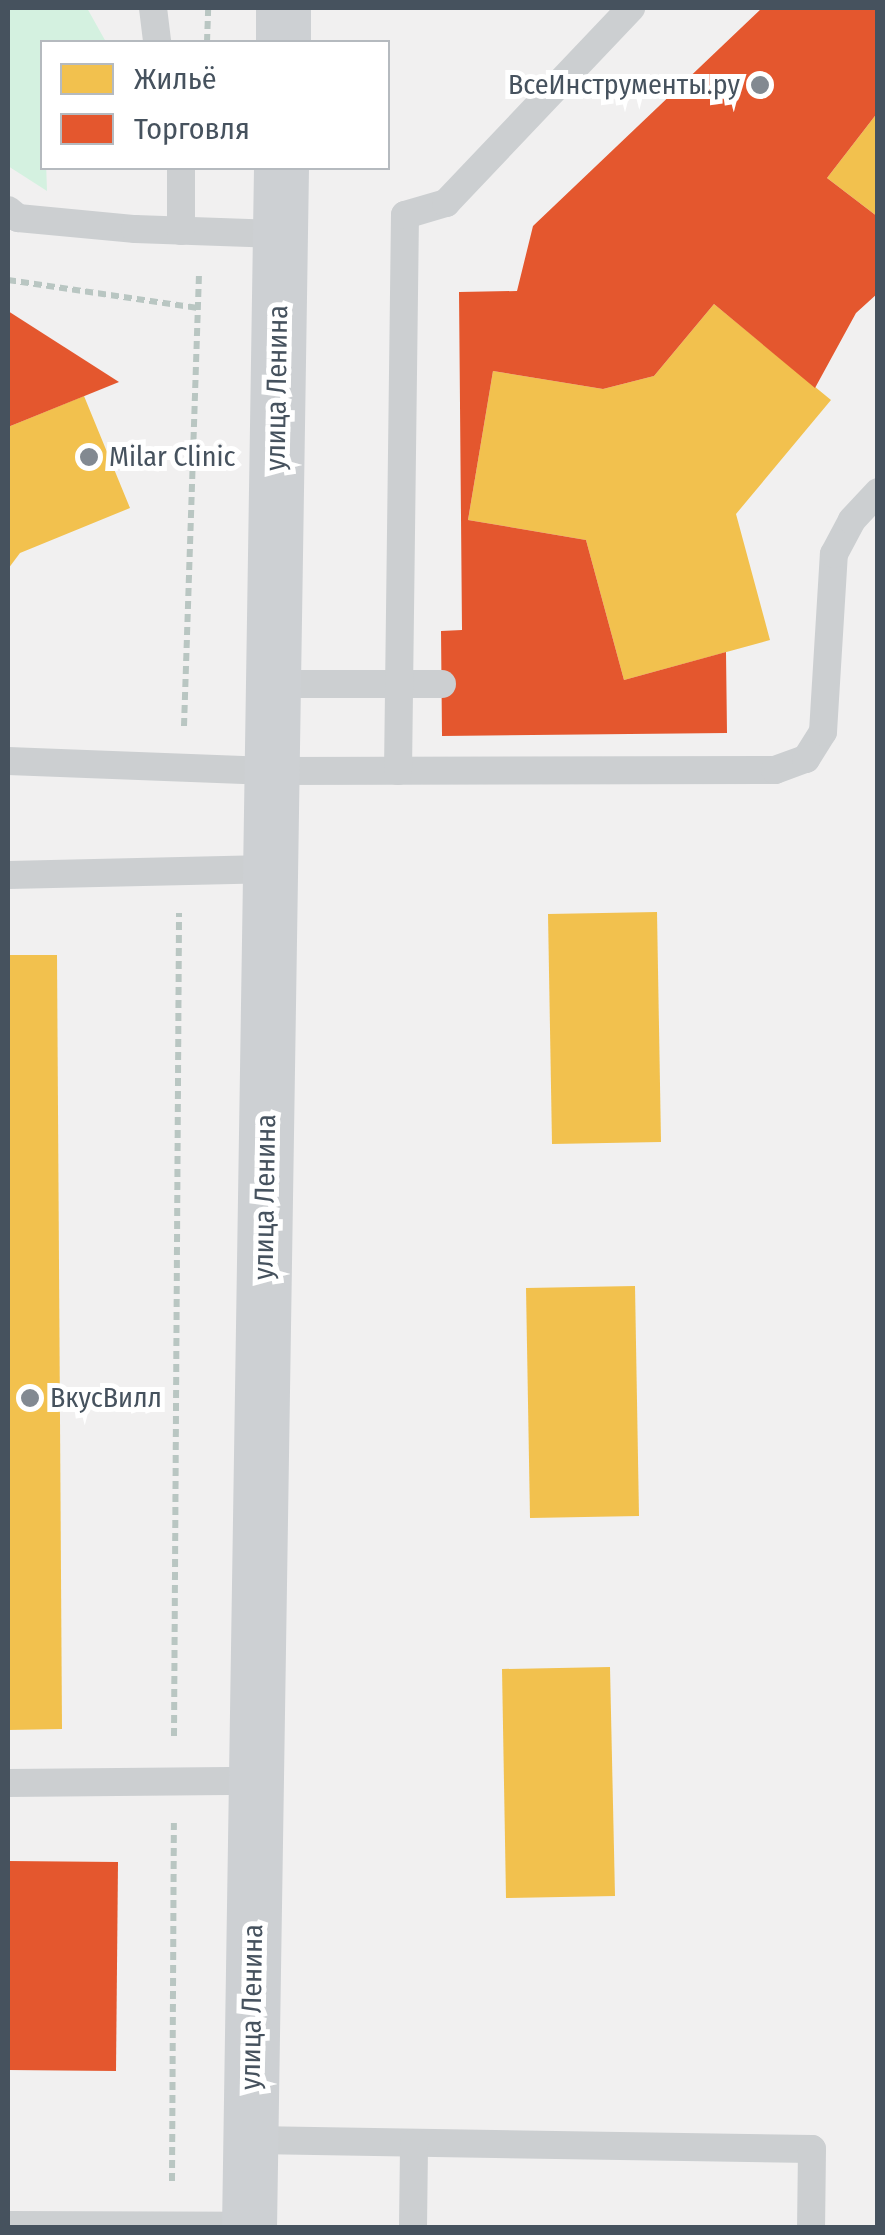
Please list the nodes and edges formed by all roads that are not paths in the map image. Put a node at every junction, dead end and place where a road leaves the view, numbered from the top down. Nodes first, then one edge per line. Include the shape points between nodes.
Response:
1 (153, 8) edge
2 (284, 8) edge
3 (632, 8) edge
4 (158, 40) edge
5 (283, 40) edge
6 (181, 170) edge
7 (281, 170) edge
8 (8, 210) edge
9 (191, 231) junction
10 (280, 234) junction
11 (878, 492) edge
12 (273, 684) junction
13 (399, 684) junction
14 (442, 684) dead end
15 (8, 760) edge
16 (272, 771) junction
17 (398, 771) junction
18 (270, 869) junction
19 (8, 875) edge
20 (256, 1781) junction
21 (8, 1784) edge
22 (250, 2140) junction
23 (414, 2142) junction
24 (8, 2225) edge
25 (172, 2226) edge
26 (249, 2227) edge
27 (413, 2228) edge
28 (811, 2228) edge

1 - 4 lane
2 - 5 main road
3 - 13 lane via 446,203 405,215
6 - 9 lane
7 - 10 main road, улица Ленина
8 - 9 lane via 18,218
9 - 10 lane
10 - 12 main road, улица Ленина
11 - 17 lane via 834,554 822,732 806,760 775,770
12 - 13 lane
12 - 16 main road, улица Ленина
13 - 14 lane
13 - 17 lane
15 - 16 lane
16 - 17 lane
16 - 18 main road, улица Ленина
18 - 19 lane
18 - 20 main road, улица Ленина
20 - 21 lane
20 - 22 main road, улица Ленина
22 - 23 lane
22 - 26 main road, улица Ленина
23 - 27 lane
23 - 28 lane via 812,2149
24 - 25 lane
25 - 26 lane

